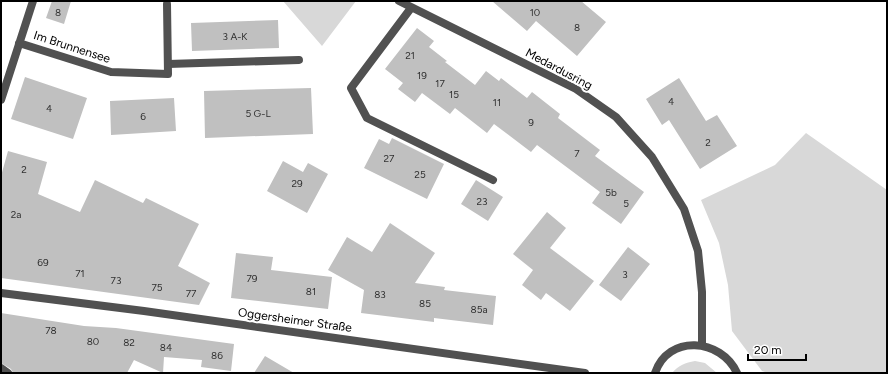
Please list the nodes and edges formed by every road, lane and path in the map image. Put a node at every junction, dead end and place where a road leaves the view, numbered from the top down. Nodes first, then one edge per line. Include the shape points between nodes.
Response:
1 (33, 1) edge
2 (399, 1) edge
3 (167, 4) dead end
4 (411, 8) junction
5 (19, 43) junction
6 (299, 60) dead end
7 (168, 64) junction
8 (1, 100) edge
9 (493, 180) dead end
10 (1, 293) edge
11 (702, 345) junction
12 (1, 368) edge
13 (8, 373) edge
14 (585, 373) edge
15 (655, 373) edge
16 (737, 373) edge

1 - 5 street
2 - 4 street, Medardusring
3 - 7 street
4 - 9 street via 351,88 367,118
4 - 11 street, Medardusring via 576,88 616,117 652,156 684,209 698,251 702,292
5 - 7 street, Im Brunnensee via 111,72 168,74
5 - 8 street
6 - 7 street
10 - 14 street, Oggersheimer Straße
11 - 15 street via 674,350 664,358
11 - 16 street via 724,355
12 - 13 street

